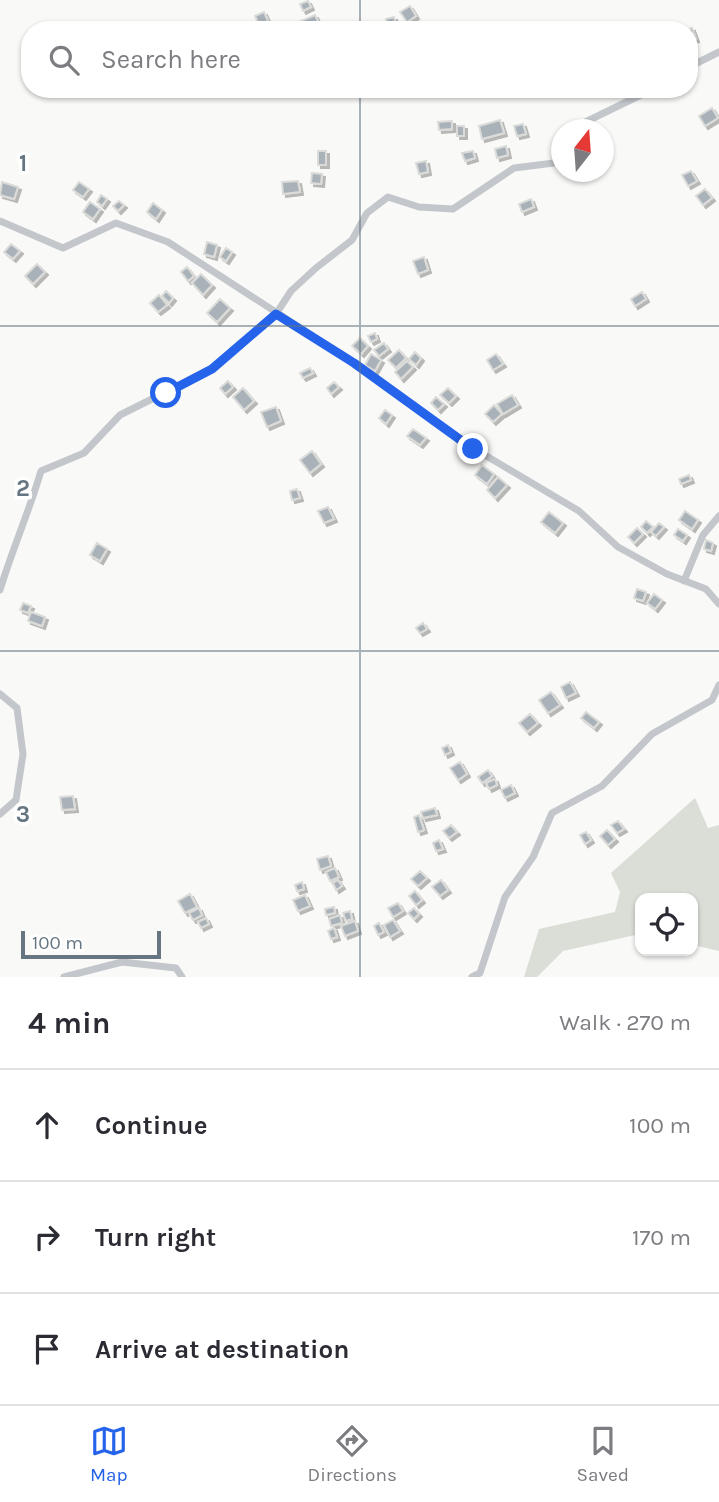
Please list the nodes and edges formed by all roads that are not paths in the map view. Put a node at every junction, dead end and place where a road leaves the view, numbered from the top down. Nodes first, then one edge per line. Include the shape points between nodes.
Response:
1 (719, 52) edge
2 (698, 62) edge
3 (635, 98) edge
4 (592, 119) edge
5 (551, 163) edge
6 (0, 221) edge
7 (276, 314) junction
8 (719, 516) edge
9 (684, 581) junction
10 (0, 590) edge
11 (719, 604) edge
12 (719, 685) edge
13 (0, 694) edge
14 (0, 814) edge
15 (64, 977) edge
16 (182, 977) edge
17 (472, 977) edge

1 - 2 street
3 - 4 street
5 - 7 street via 514,168 453,209 419,207 388,197 367,214 352,240 291,291
6 - 7 street via 62,248 116,223 168,242
7 - 9 street via 354,363 473,449 579,511 618,547
7 - 10 street via 212,369 120,415 84,453 41,471
8 - 9 street via 703,535
9 - 11 street via 706,589
12 - 17 street via 712,700 652,734 602,786 552,813 533,857 505,897 480,973
13 - 14 street via 17,708 23,754 16,800
15 - 16 street via 122,961 176,968

